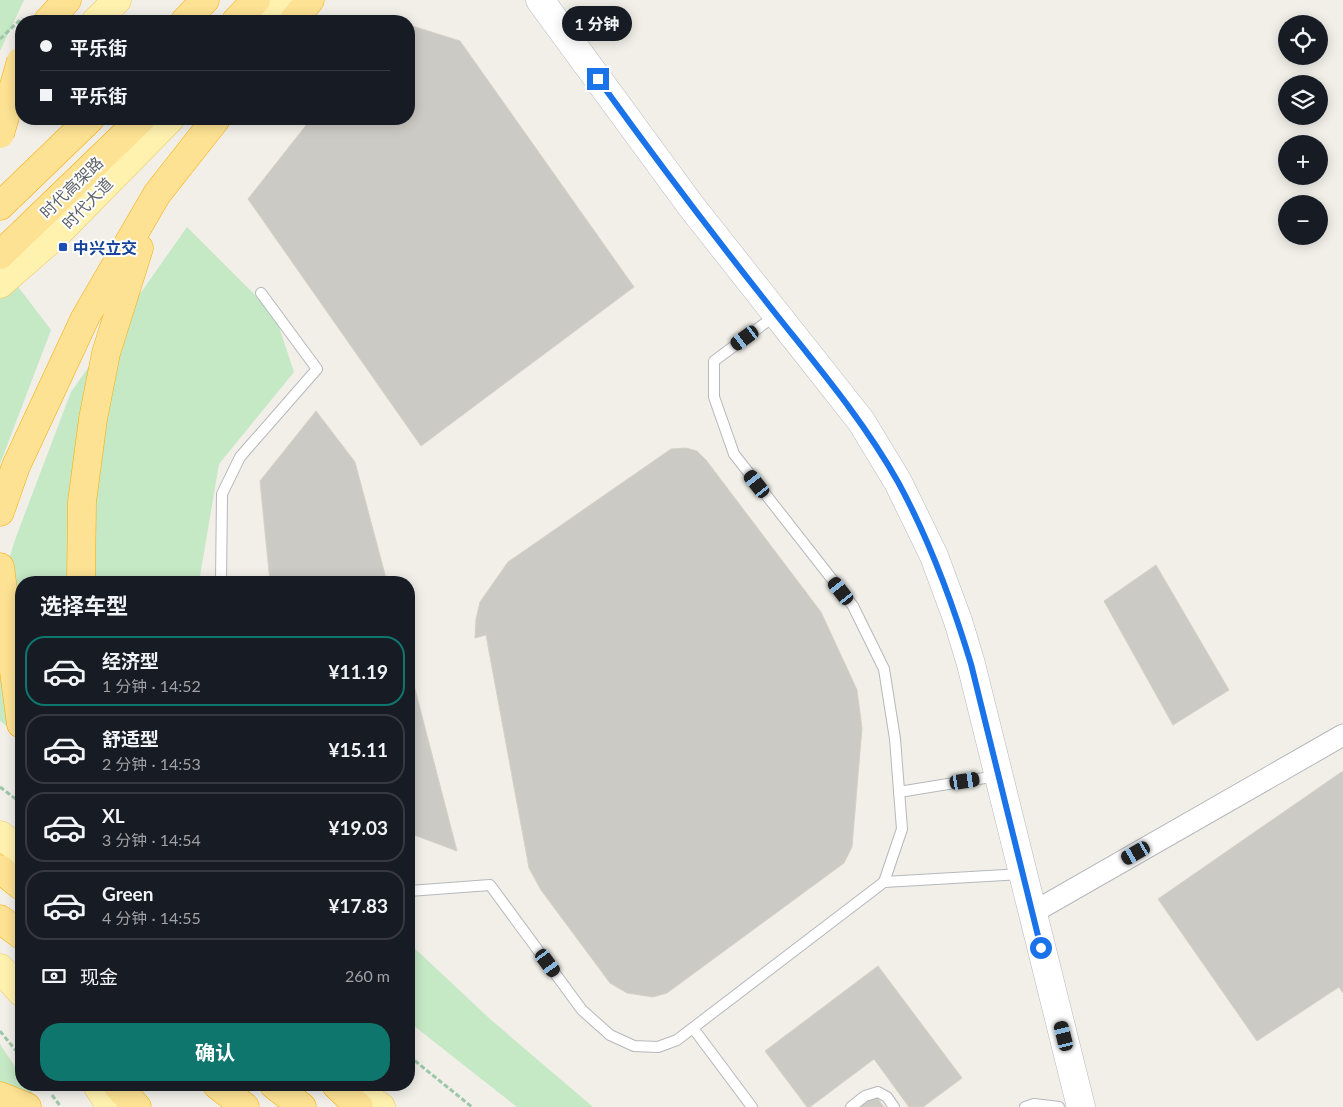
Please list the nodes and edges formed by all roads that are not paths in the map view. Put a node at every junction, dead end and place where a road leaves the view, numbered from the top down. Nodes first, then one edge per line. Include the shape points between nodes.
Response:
1 (67, 0) edge
2 (117, 0) edge
3 (205, 0) edge
4 (256, 0) edge
5 (286, 0) edge
6 (310, 0) edge
7 (540, 0) edge
8 (53, 15) edge
9 (102, 15) edge
10 (191, 15) edge
11 (242, 15) edge
12 (271, 15) edge
13 (298, 15) edge
14 (15, 82) edge
15 (15, 100) edge
16 (0, 115) edge
17 (84, 125) edge
18 (135, 125) edge
19 (164, 125) edge
20 (211, 125) edge
21 (0, 134) edge
22 (157, 194) junction
23 (0, 206) edge
24 (0, 255) edge
25 (0, 284) edge
26 (261, 293) dead end
27 (776, 315) junction
28 (0, 512) edge
29 (0, 567) edge
30 (82, 576) edge
31 (220, 576) edge
32 (15, 679) edge
33 (1343, 735) edge
34 (998, 776) junction
35 (900, 792) junction
36 (0, 835) edge
37 (15, 846) edge
38 (0, 869) edge
39 (1022, 874) junction
40 (15, 881) edge
41 (884, 882) junction
42 (415, 890) edge
43 (1032, 913) junction
44 (0, 918) edge
45 (15, 930) edge
46 (0, 968) edge
47 (15, 985) edge
48 (693, 1028) junction
49 (100, 1091) edge
50 (122, 1091) edge
51 (225, 1091) edge
52 (282, 1091) edge
53 (342, 1091) edge
54 (358, 1091) edge
55 (0, 1096) edge
56 (27, 1107) edge
57 (111, 1107) edge
58 (137, 1107) edge
59 (245, 1107) edge
60 (302, 1107) edge
61 (359, 1107) edge
62 (381, 1107) edge
63 (752, 1107) edge
64 (851, 1107) edge
65 (894, 1107) edge
66 (1025, 1107) edge
67 (1059, 1107) edge
68 (1082, 1107) edge

1 - 8 highway
2 - 9 main road
3 - 10 highway
4 - 11 highway
5 - 12 main road
6 - 13 highway
7 - 27 street via 691,206
14 - 21 highway, bridge
15 - 16 main road
17 - 23 highway
18 - 24 highway, 时代高架路
19 - 25 main road, 时代大道 via 55,236
20 - 22 highway
22 - 28 highway via 85,318 16,466
22 - 30 highway via 106,353 92,419 82,502
26 - 31 lane via 318,369 240,457 222,494
27 - 34 street via 861,421 898,482 930,547 971,664
27 - 35 lane via 714,361 714,397 734,454 853,606 884,669
29 - 32 highway
33 - 43 street
34 - 35 lane
34 - 39 street
35 - 41 lane via 902,829
36 - 37 main road
38 - 40 highway
39 - 41 lane
39 - 43 street
41 - 48 lane
42 - 48 lane via 490,885 582,1010 610,1035 634,1046 658,1047 677,1040
43 - 68 street
44 - 45 highway
46 - 47 main road
48 - 63 lane
49 - 57 main road
50 - 58 highway
51 - 59 highway
52 - 60 highway
53 - 61 highway
54 - 62 main road
55 - 56 highway
64 - 65 lane via 865,1096 878,1092 887,1097
66 - 67 lane via 1034,1104

